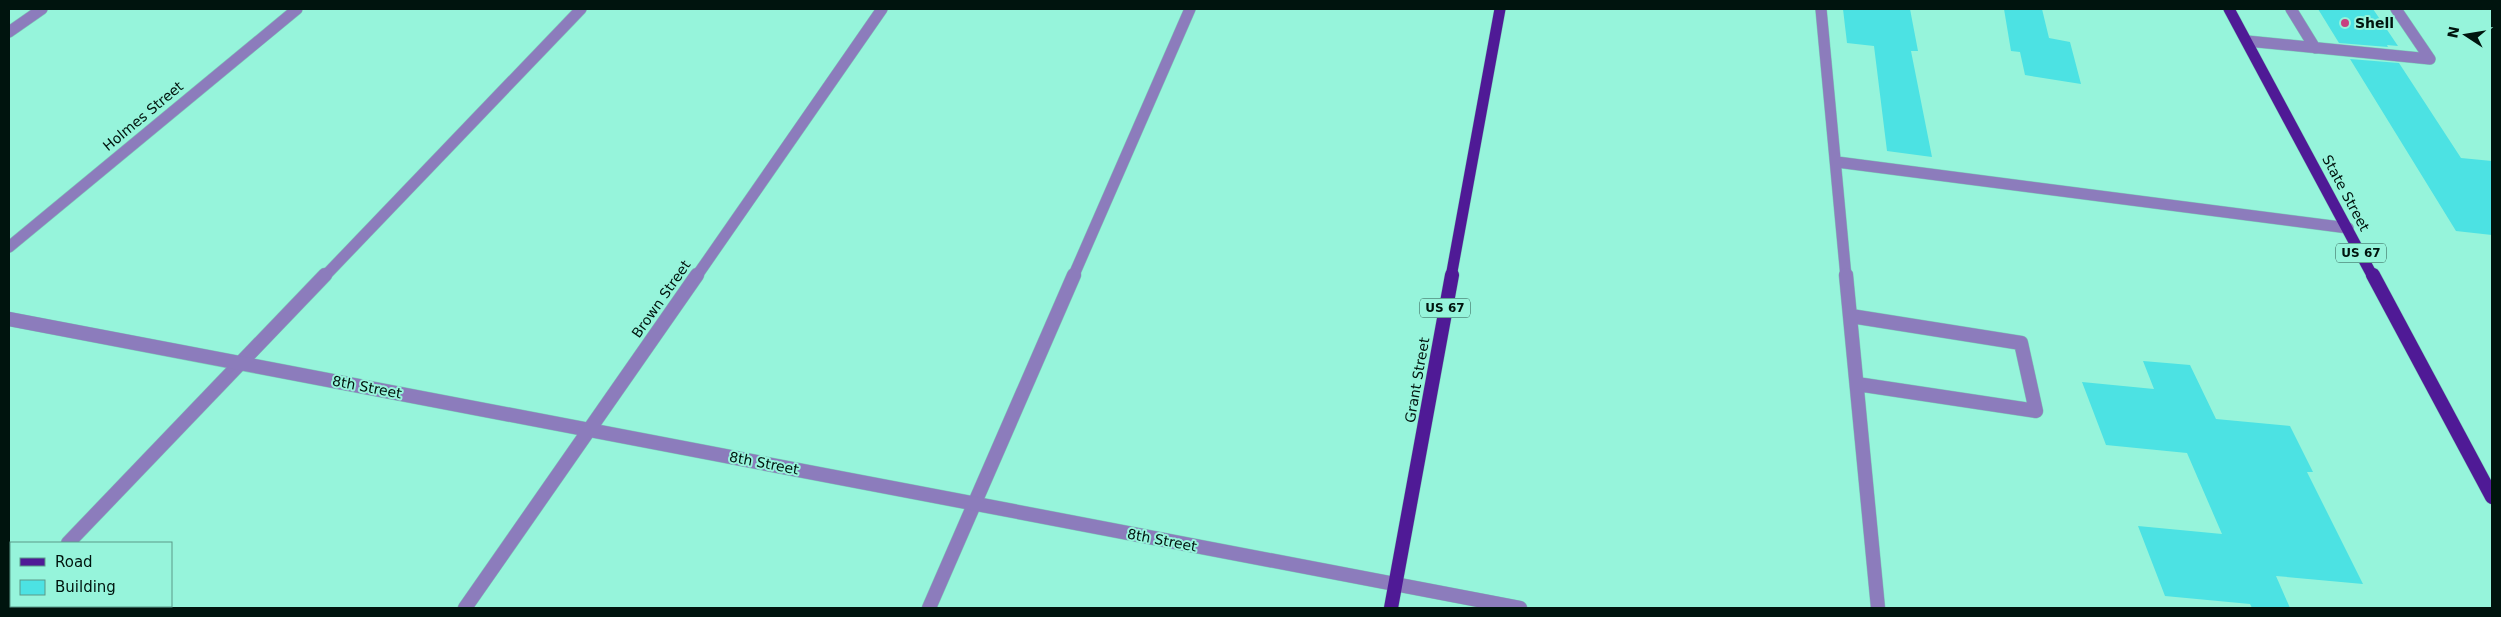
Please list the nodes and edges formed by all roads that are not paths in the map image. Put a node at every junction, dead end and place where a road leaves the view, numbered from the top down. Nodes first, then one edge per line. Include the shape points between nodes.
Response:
1 (42, 9) edge
2 (297, 9) edge
3 (581, 9) edge
4 (882, 9) edge
5 (1190, 9) edge
6 (1500, 9) edge
7 (1821, 9) edge
8 (2230, 9) edge
9 (2291, 9) edge
10 (2396, 9) edge
11 (9, 32) edge
12 (2247, 41) junction
13 (2354, 42) dead end
14 (2315, 48) junction
15 (2362, 52) junction
16 (1837, 162) junction
17 (2348, 228) junction
18 (9, 247) edge
19 (1851, 316) junction
20 (9, 319) edge
21 (239, 363) junction
22 (1857, 384) junction
23 (588, 430) junction
24 (2492, 497) edge
25 (975, 504) junction
26 (69, 542) edge
27 (1395, 584) junction
28 (465, 608) edge
29 (929, 608) edge
30 (1391, 608) edge
31 (1520, 608) edge
32 (1878, 608) edge

1 - 11 street
2 - 18 street, Holmes Street
3 - 21 street
4 - 23 street, Brown Street
5 - 25 street
6 - 27 main road, Grant Street / US 67
7 - 16 street
8 - 12 main road, State Street / US 67
9 - 14 street
10 - 15 street via 2430,59
12 - 14 street
12 - 17 main road, State Street / US 67
13 - 15 street
14 - 15 street
16 - 17 street
16 - 19 street
17 - 24 main road, State Street / US 67
19 - 22 street
19 - 22 street via 2021,343 2036,411
20 - 21 street, 8th Street
21 - 23 street, 8th Street
21 - 26 street
22 - 32 street
23 - 25 street, 8th Street
23 - 28 street, Brown Street
25 - 27 street, 8th Street
25 - 29 street
27 - 30 main road, Grant Street / US 67
27 - 31 street, 8th Street

